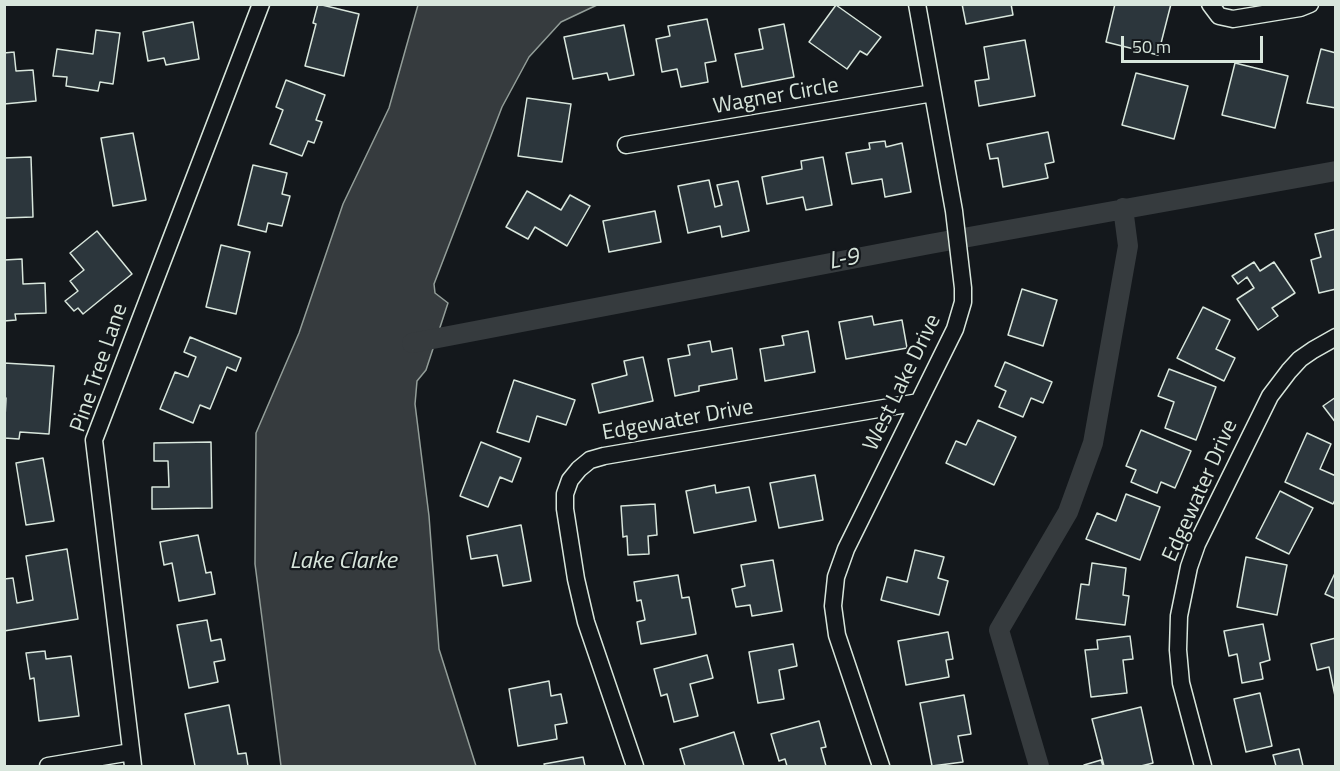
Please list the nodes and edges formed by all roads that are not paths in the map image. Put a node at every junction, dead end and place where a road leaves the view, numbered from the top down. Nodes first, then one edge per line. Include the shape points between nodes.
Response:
1 (261, 4) edge
2 (917, 4) edge
3 (1210, 4) edge
4 (1310, 4) edge
5 (933, 93) junction
6 (626, 145) dead end
7 (1335, 337) edge
8 (919, 402) junction
9 (132, 759) edge
10 (48, 766) edge
11 (635, 766) edge
12 (881, 766) edge
13 (1203, 766) edge

1 - 9 street, Pine Tree Lane via 94,440
2 - 5 street, West Lake Drive
3 - 4 street via 1219,16 1233,19
5 - 6 street, Wagner Circle
5 - 8 street, West Lake Drive via 963,288 960,316
7 - 13 street, Edgewater Drive via 1300,359 1270,396 1197,543 1189,567 1179,616 1178,650 1181,683
8 - 11 street, Edgewater Drive via 604,456 590,460 570,480 565,509 576,579 586,622
8 - 12 street, West Lake Drive via 846,549 834,591 837,635
9 - 10 street

